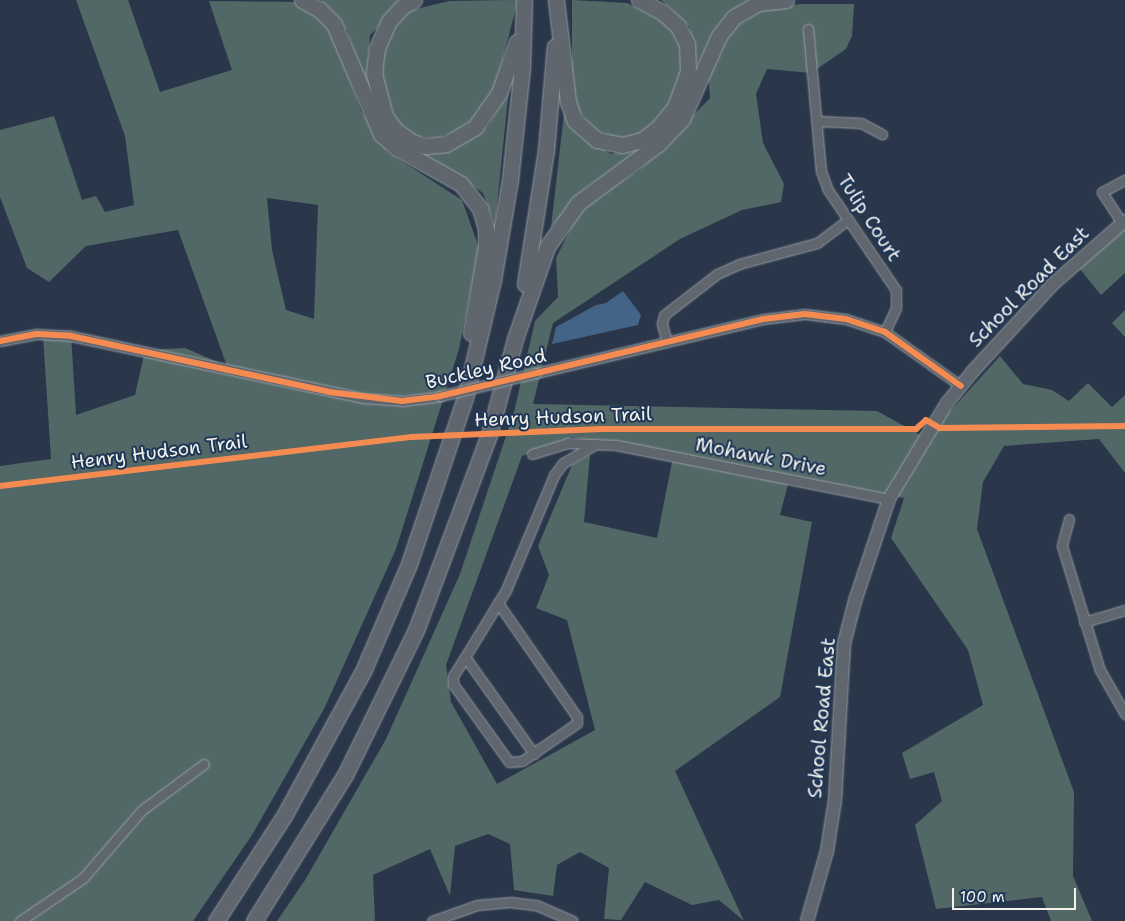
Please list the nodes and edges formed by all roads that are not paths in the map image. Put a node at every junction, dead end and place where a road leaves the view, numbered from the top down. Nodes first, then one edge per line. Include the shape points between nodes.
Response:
1 (302, 0) edge
2 (414, 0) edge
3 (524, 0) edge
4 (555, 0) edge
5 (639, 0) edge
6 (786, 0) edge
7 (522, 26) junction
8 (808, 29) dead end
9 (816, 121) junction
10 (882, 134) dead end
11 (1125, 180) edge
12 (848, 220) junction
13 (1124, 222) edge
14 (886, 332) junction
15 (515, 339) junction
16 (0, 341) edge
17 (667, 342) junction
18 (961, 386) junction
19 (456, 421) junction
20 (597, 443) junction
21 (532, 454) dead end
22 (889, 499) junction
23 (1069, 519) dead end
24 (498, 603) junction
25 (1125, 610) edge
26 (1084, 622) junction
27 (465, 657) junction
28 (1125, 714) edge
29 (534, 754) junction
30 (204, 764) dead end
31 (20, 921) edge
32 (216, 921) edge
33 (254, 921) edge
34 (432, 921) edge
35 (573, 921) edge
36 (807, 921) edge

1 - 19 highway via 320,10 334,24 381,134 397,148 461,184 476,200 484,218 486,246 456,400
2 - 7 highway via 389,21 377,48 374,73 379,102 388,122 403,137 416,144 446,144 475,127 491,108 504,82
3 - 7 highway
4 - 5 highway via 573,116 590,136 622,145 642,140 658,128 675,107 688,72 687,44 678,26 662,12
4 - 15 highway via 556,39 546,150
6 - 15 highway via 758,4 734,16 720,36 692,102 673,130 571,211 540,262
7 - 19 highway via 518,111 501,236 474,362
8 - 9 street, Tulip Court
9 - 10 street via 861,123
9 - 12 street, Tulip Court via 824,181
11 - 13 street via 1102,192
12 - 14 street, Tulip Court via 896,290 896,308
12 - 17 street via 817,243 739,264 717,274 664,315 662,324
13 - 18 street, School Road East via 1025,312
14 - 17 street, Buckley Road via 846,319 805,314 763,319
14 - 18 street, Buckley Road
15 - 33 highway via 489,435 416,630 345,775
16 - 17 street, Buckley Road, bridge via 37,334 71,336 363,398 402,401 440,396
18 - 22 street, School Road East via 911,459
19 - 32 highway via 409,564 364,669 284,816
20 - 21 street, Mohawk Drive via 567,443
20 - 22 street, Mohawk Drive
20 - 24 street via 563,463 554,475
22 - 36 street, School Road East via 844,644 838,700 835,800 827,851
23 - 26 street via 1062,546
24 - 27 street
24 - 29 street via 578,720
25 - 26 street
26 - 28 street via 1100,670
27 - 29 street
27 - 29 street via 453,676 453,684 504,758 518,763
30 - 31 street via 142,810 83,878
34 - 35 street via 477,905 510,902 536,905

